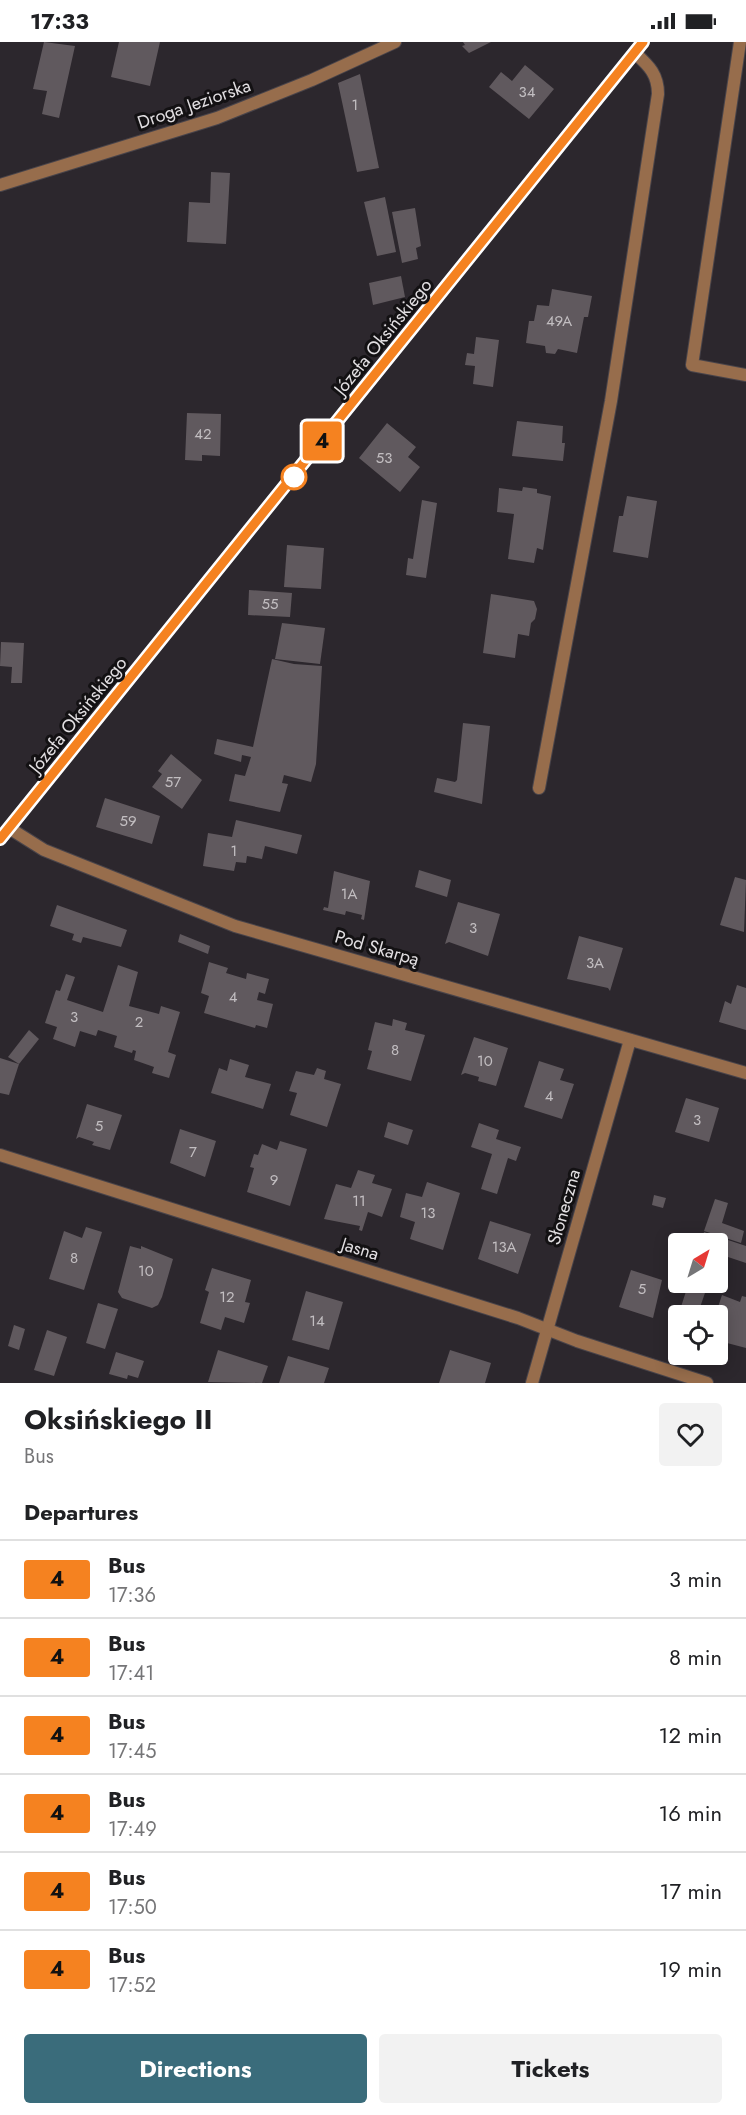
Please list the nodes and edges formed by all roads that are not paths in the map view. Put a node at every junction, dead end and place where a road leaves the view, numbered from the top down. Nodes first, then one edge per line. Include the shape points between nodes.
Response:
1 (395, 42) edge
2 (643, 42) edge
3 (740, 42) edge
4 (634, 53) junction
5 (0, 185) edge
6 (746, 375) edge
7 (539, 788) dead end
8 (9, 828) junction
9 (0, 839) edge
10 (630, 1040) junction
11 (746, 1073) edge
12 (0, 1155) edge
13 (548, 1328) junction
14 (532, 1383) edge
15 (707, 1383) edge

1 - 5 street, Droga Jeziorska via 217,118
2 - 4 street, Józefa Oksińskiego
3 - 6 street via 692,365
4 - 7 street via 654,70 658,94 611,401
4 - 8 street, Józefa Oksińskiego
8 - 9 street, Józefa Oksińskiego
8 - 10 street, Pod Skarpą via 44,850 235,926
10 - 11 street, Pod Skarpą
10 - 13 street, Słoneczna
12 - 13 street, Jasna
13 - 14 street, Słoneczna
13 - 15 street, Jasna

